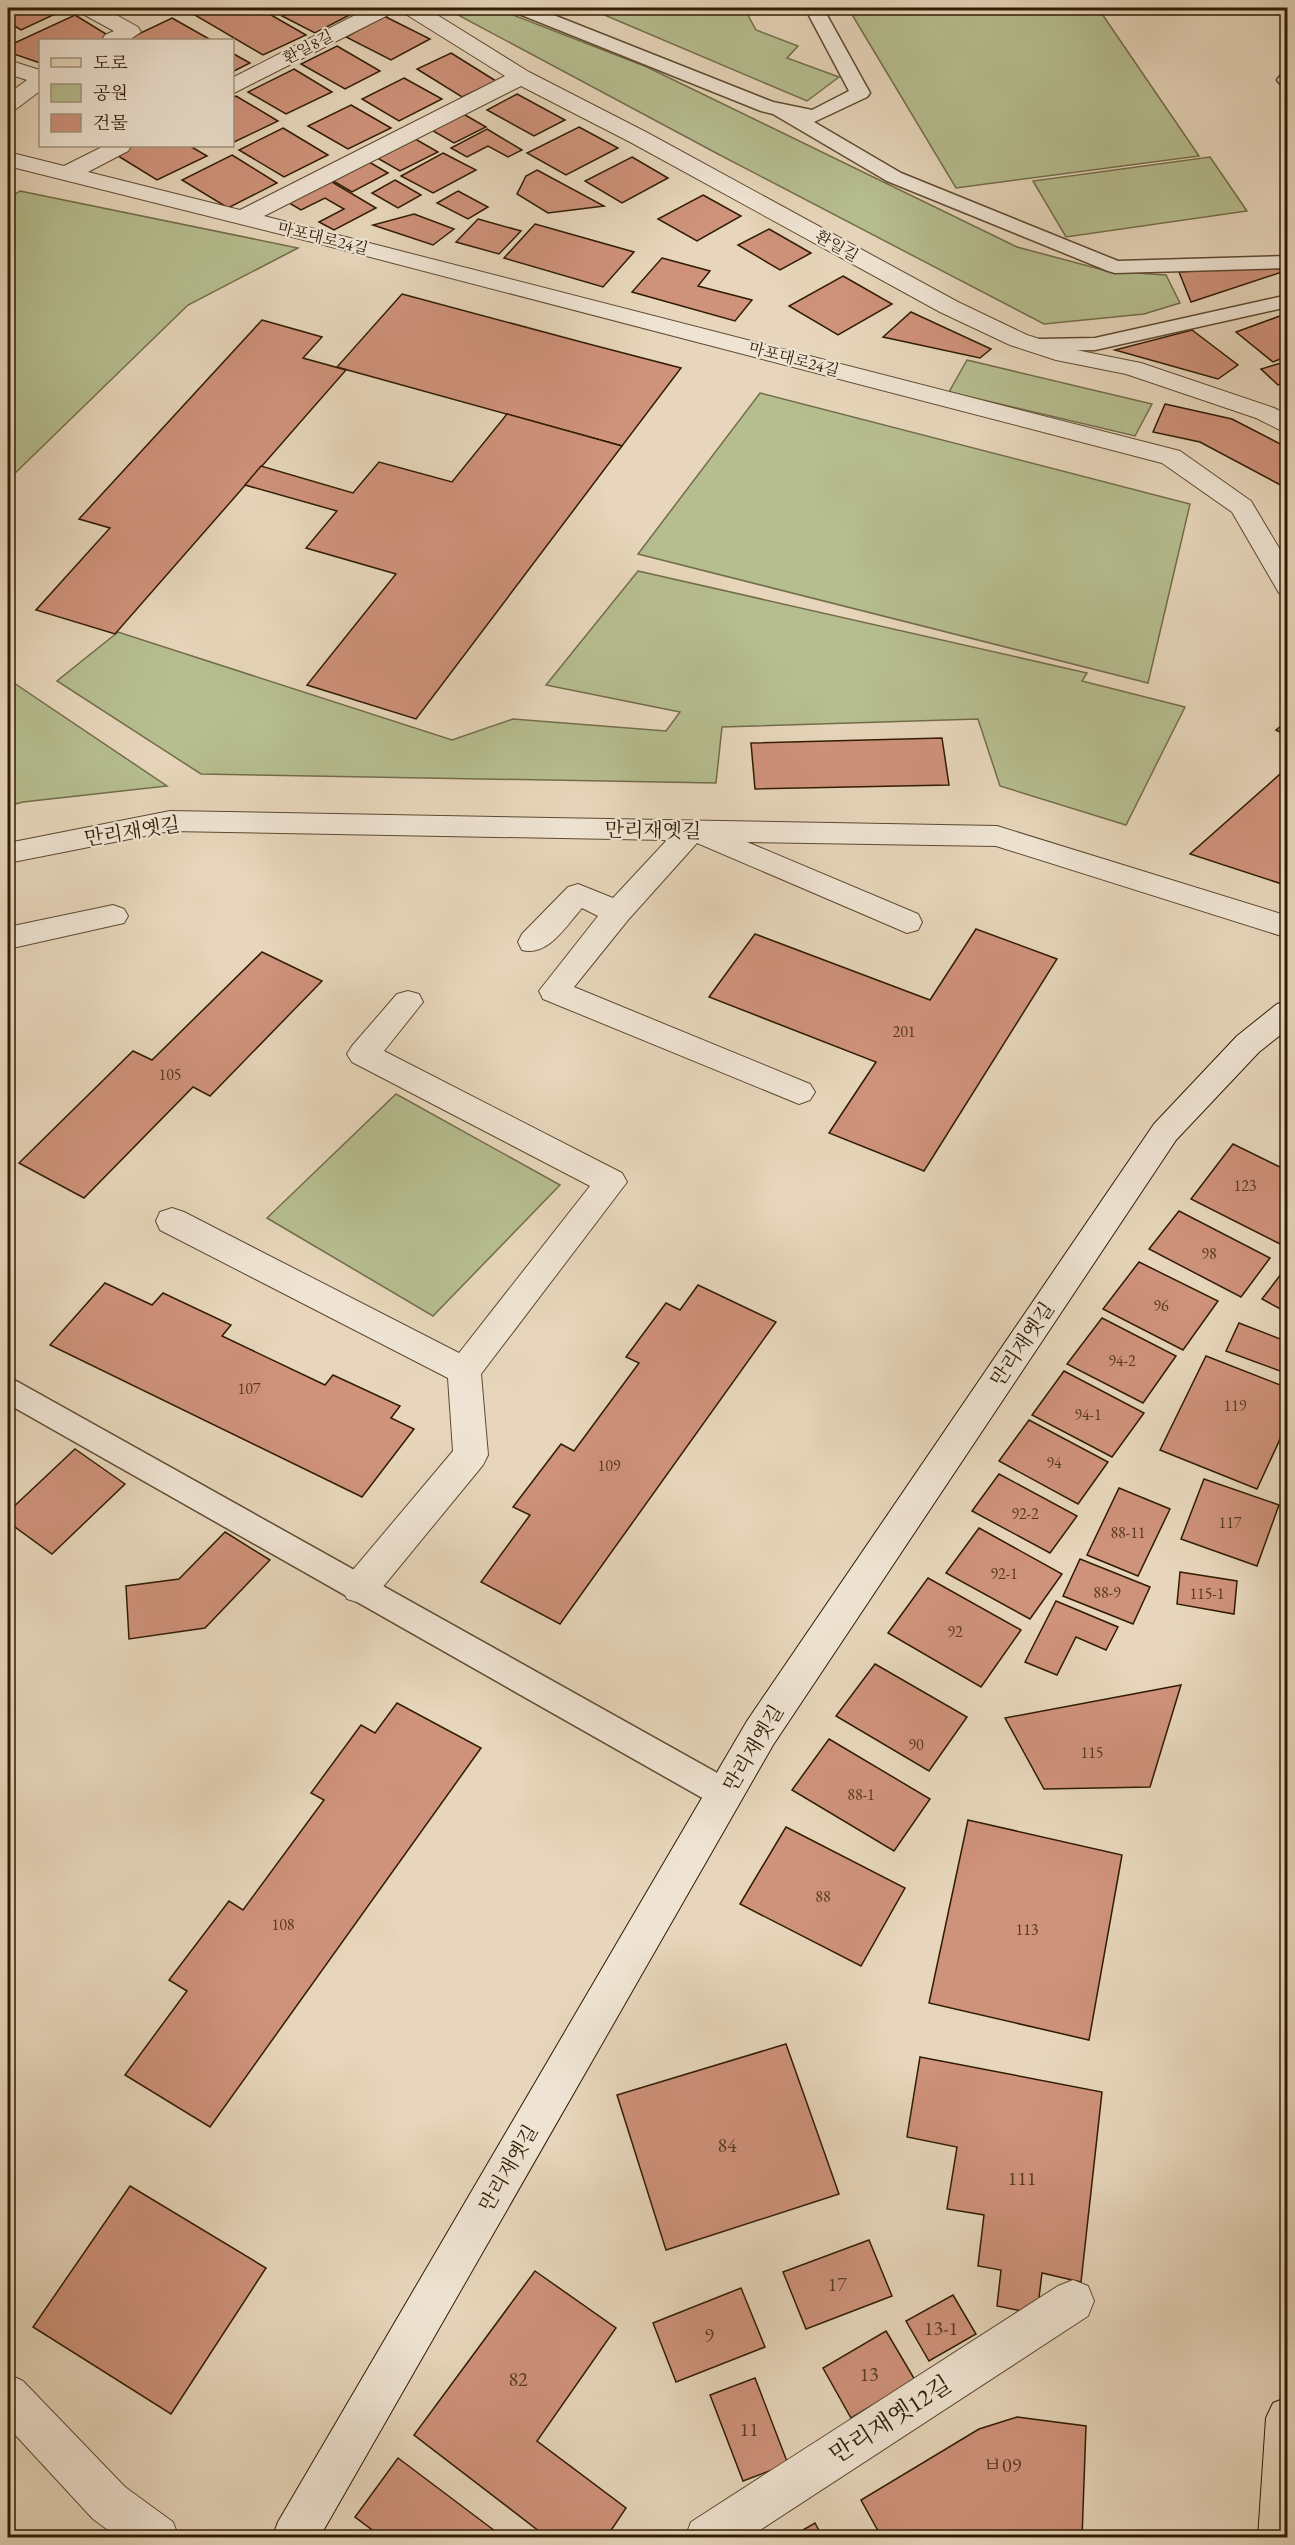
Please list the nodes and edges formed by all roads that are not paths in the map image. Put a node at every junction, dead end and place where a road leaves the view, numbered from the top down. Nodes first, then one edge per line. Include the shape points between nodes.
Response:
1 (89, 8) edge
2 (384, 8) edge
3 (412, 8) edge
4 (521, 8) edge
5 (814, 8) edge
6 (115, 39) edge
7 (8, 67) edge
8 (521, 77) junction
9 (39, 78) edge
10 (39, 79) edge
11 (234, 86) edge
12 (8, 104) edge
13 (779, 109) junction
14 (118, 147) edge
15 (8, 159) edge
16 (69, 172) junction
17 (244, 218) junction
18 (1287, 261) edge
19 (1287, 301) edge
20 (1040, 345) junction
21 (1287, 426) edge
22 (1287, 586) edge
23 (693, 831) junction
24 (8, 854) edge
25 (617, 913) junction
26 (113, 916) dead end
27 (907, 921) dead end
28 (1287, 927) edge
29 (8, 939) edge
30 (533, 942) dead end
31 (408, 1002) dead end
32 (1287, 1012) edge
33 (799, 1092) dead end
34 (172, 1221) dead end
35 (464, 1371) junction
36 (8, 1390) edge
37 (360, 1588) junction
38 (725, 1794) junction
39 (1073, 2301) dead end
40 (8, 2396) edge
41 (1287, 2418) edge
42 (157, 2538) edge
43 (294, 2538) edge
44 (707, 2538) edge
45 (1280, 2538) edge

1 - 6 street via 130,32
2 - 11 street, 환일8길
3 - 8 street, 환일길
4 - 13 lane
5 - 13 lane via 860,93 814,116
7 - 9 street
8 - 17 street, 마포대로24길
8 - 20 street, 환일길 via 949,307 1019,340
10 - 12 street
13 - 18 lane via 894,177 1115,267
14 - 16 street
15 - 16 street, 마포대로24길
16 - 17 street, 마포대로24길
17 - 22 street, 마포대로24길 via 1171,457 1242,507
19 - 20 lane via 1095,344
20 - 21 street, 환일길 via 1065,355 1132,368 1266,413
23 - 24 street, 만리재옛길 via 170,821
23 - 25 street
23 - 27 street
23 - 28 street, 만리재옛길 via 997,836
25 - 30 street via 578,894
25 - 33 street via 554,991
26 - 29 street
31 - 35 street via 363,1054 611,1182
32 - 38 street, 만리재옛길 via 1248,1044 1165,1132 760,1733
34 - 35 street
35 - 37 street via 471,1455
36 - 37 lane
37 - 38 lane
38 - 43 street, 만리재옛길
39 - 44 street, 만리재옛12길
40 - 42 street via 110,2503
41 - 45 main road

